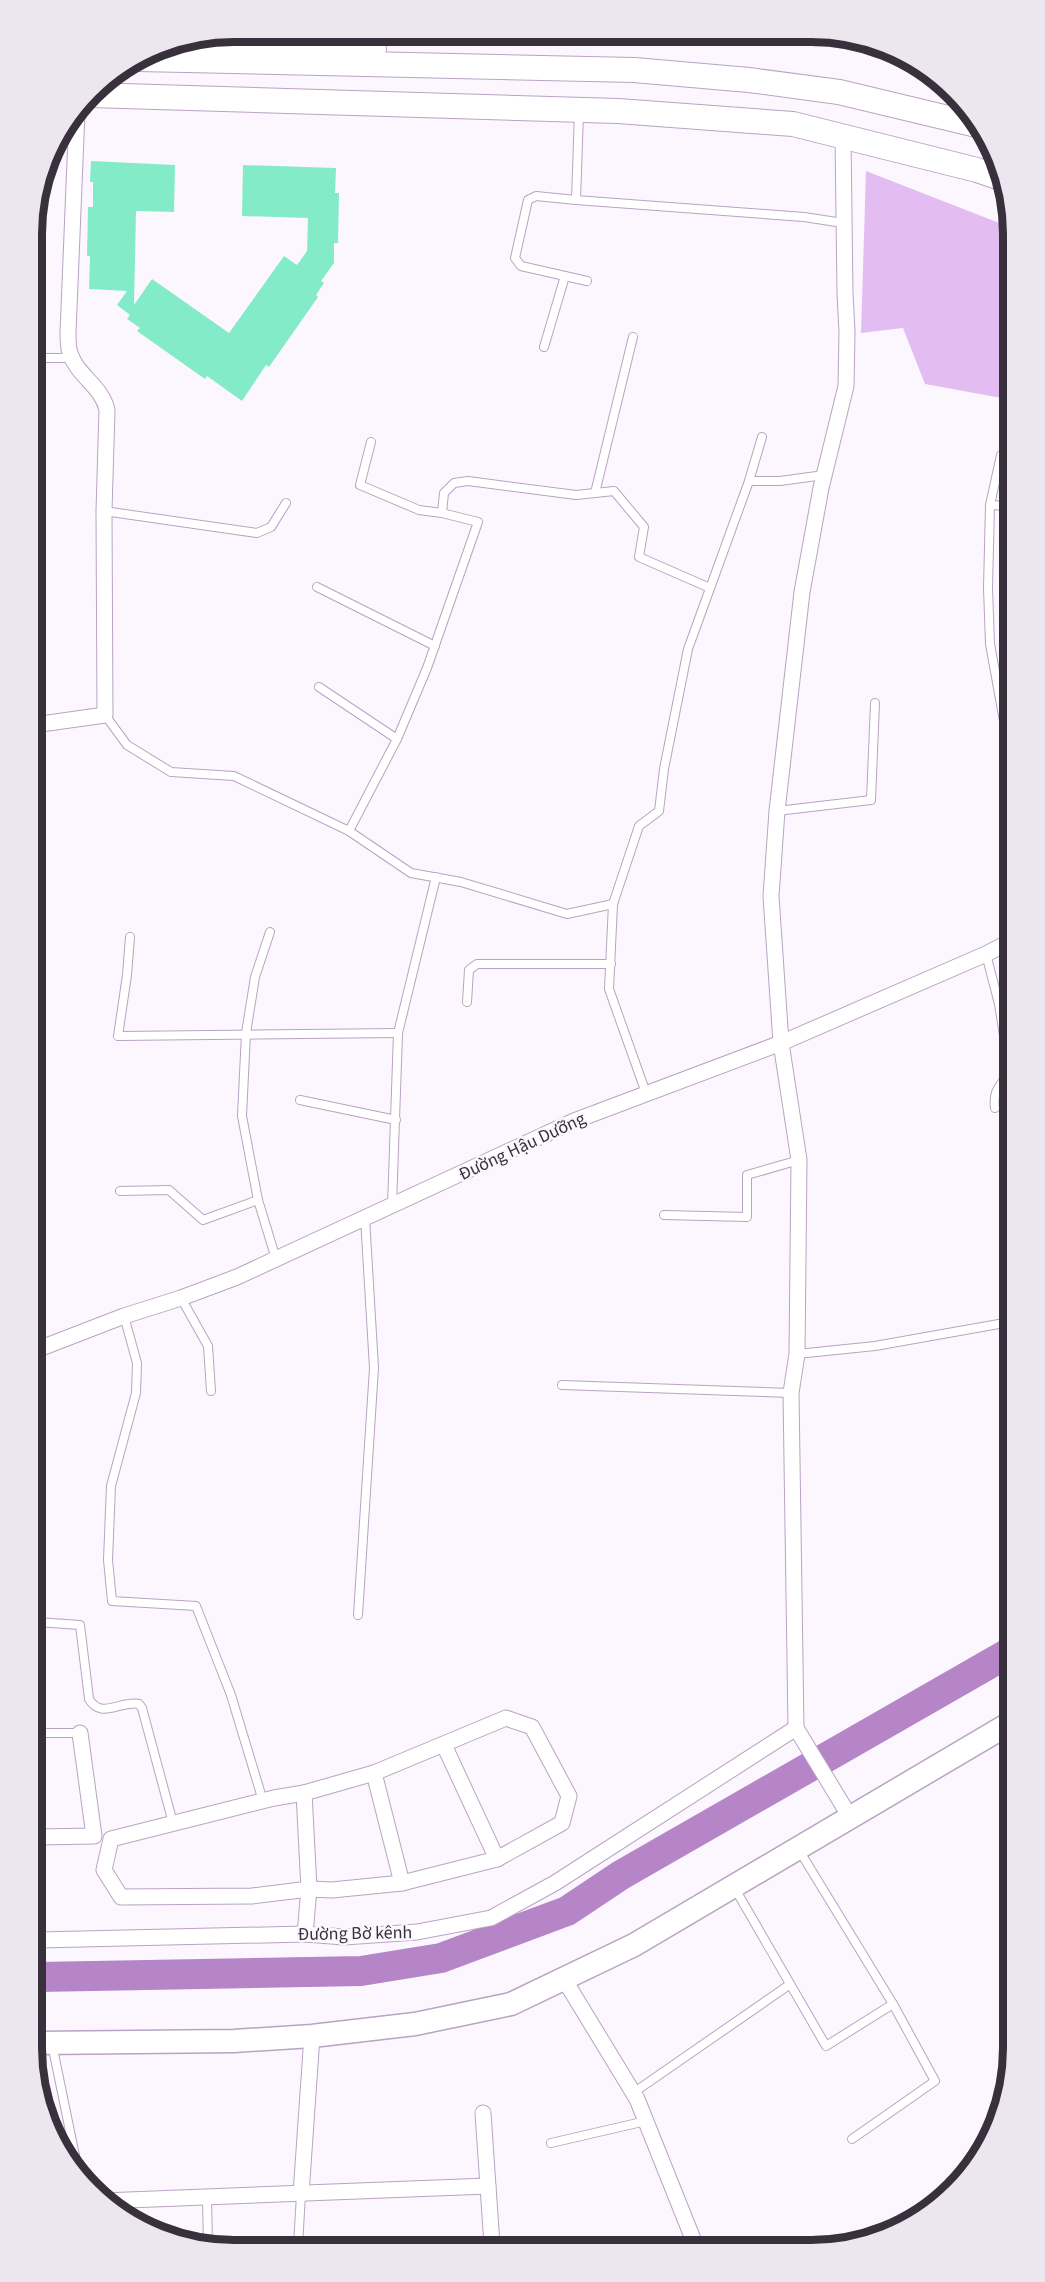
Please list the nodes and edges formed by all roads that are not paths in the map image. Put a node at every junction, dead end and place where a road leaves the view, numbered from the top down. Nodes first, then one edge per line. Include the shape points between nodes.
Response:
1 (208, 44) edge
2 (155, 59) edge
3 (101, 95) edge
4 (951, 102) edge
5 (579, 111) junction
6 (967, 123) edge
7 (76, 125) edge
8 (843, 136) junction
9 (993, 176) edge
10 (576, 200) junction
11 (843, 223) junction
12 (565, 276) junction
13 (587, 281) dead end
14 (633, 337) dead end
15 (544, 346) dead end
16 (42, 358) edge
17 (72, 358) junction
18 (762, 437) dead end
19 (371, 442) dead end
20 (1001, 455) dead end
21 (824, 475) junction
22 (749, 481) junction
23 (595, 493) junction
24 (286, 503) dead end
25 (990, 505) junction
26 (1003, 506) edge
27 (104, 511) junction
28 (442, 513) junction
29 (317, 587) dead end
30 (710, 588) junction
31 (435, 646) junction
32 (319, 687) dead end
33 (875, 704) dead end
34 (105, 715) junction
35 (1003, 716) edge
36 (42, 724) edge
37 (398, 738) junction
38 (777, 811) junction
39 (349, 831) junction
40 (436, 878) junction
41 (613, 904) junction
42 (270, 932) dead end
43 (130, 937) dead end
44 (1003, 945) edge
45 (986, 954) junction
46 (611, 964) junction
47 (467, 1002) dead end
48 (1003, 1029) edge
49 (398, 1032) junction
50 (246, 1033) junction
51 (781, 1043) junction
52 (1003, 1080) edge
53 (646, 1093) junction
54 (300, 1100) dead end
55 (995, 1108) dead end
56 (396, 1120) junction
57 (799, 1160) junction
58 (120, 1191) dead end
59 (258, 1200) junction
60 (392, 1206) junction
61 (664, 1215) dead end
62 (365, 1218) junction
63 (276, 1259) junction
64 (181, 1298) junction
65 (124, 1316) junction
66 (1003, 1323) edge
67 (42, 1348) edge
68 (797, 1354) junction
69 (562, 1385) dead end
70 (211, 1391) dead end
71 (791, 1393) junction
72 (358, 1615) dead end
73 (42, 1622) edge
74 (1003, 1727) edge
75 (796, 1728) junction
76 (42, 1733) edge
77 (80, 1733) joint
78 (444, 1745) junction
79 (374, 1773) junction
80 (304, 1793) junction
81 (263, 1801) junction
82 (850, 1817) junction
83 (173, 1823) junction
84 (42, 1837) edge
85 (798, 1848) junction
86 (497, 1859) junction
87 (402, 1883) junction
88 (733, 1886) junction
89 (309, 1889) junction
90 (305, 1934) junction
91 (42, 1940) edge
92 (564, 1979) junction
93 (789, 1985) junction
94 (893, 2004) junction
95 (312, 2036) junction
96 (45, 2043) edge
97 (633, 2093) junction
98 (483, 2113) dead end
99 (646, 2121) junction
100 (852, 2139) dead end
101 (551, 2143) dead end
102 (73, 2151) edge
103 (488, 2186) junction
104 (301, 2194) junction
105 (207, 2197) junction
106 (118, 2200) edge
107 (208, 2238) edge
108 (298, 2240) edge
109 (492, 2240) edge
110 (693, 2240) edge

1 - 4 main road via 712,62 807,72
2 - 6 main road via 634,70 839,92
3 - 5 main road
5 - 8 main road via 793,124
5 - 10 lane
7 - 17 street via 68,333
8 - 9 main road
8 - 11 street
10 - 11 lane
10 - 12 lane via 536,196 528,200 515,258 521,266
11 - 21 street via 846,386
12 - 13 lane
12 - 15 lane
14 - 23 lane
16 - 17 lane
17 - 27 street via 105,398
18 - 22 lane
19 - 28 lane via 360,485 419,510
20 - 25 lane
21 - 22 lane
21 - 38 street via 802,592
22 - 30 lane
23 - 28 lane via 576,495 468,481 454,483 444,493
23 - 30 lane via 614,491 645,527 639,557
24 - 27 lane via 271,527 257,533
25 - 26 lane
25 - 35 lane via 990,644
27 - 34 street
28 - 31 lane via 478,522
29 - 31 lane
30 - 41 lane via 688,649 659,811 639,826
31 - 37 lane
32 - 37 lane
33 - 38 lane via 871,800
34 - 36 street
34 - 39 lane via 127,745 171,772 234,776
37 - 39 lane
38 - 51 street via 771,896
39 - 40 lane via 411,873
40 - 41 lane via 567,914
40 - 49 lane
41 - 46 lane
42 - 50 lane via 255,978
43 - 50 lane via 118,1036
44 - 45 street, Đường Hậu Dưỡng
45 - 48 lane
45 - 51 street, Đường Hậu Dưỡng
46 - 47 lane via 477,964 469,970
46 - 53 lane via 609,989
49 - 50 lane
49 - 56 lane
50 - 59 lane via 242,1116
51 - 53 street, Đường Hậu Dưỡng
51 - 57 street
52 - 55 lane via 994,1092
53 - 60 street, Đường Hậu Dưỡng via 574,1120
54 - 56 lane
56 - 60 lane
57 - 61 lane via 747,1175 747,1217
57 - 68 street
58 - 59 lane via 169,1190 203,1220
59 - 63 lane
60 - 62 street, Đường Hậu Dưỡng
62 - 63 street, Đường Hậu Dưỡng
62 - 72 lane via 374,1368
63 - 64 street, Đường Hậu Dưỡng
64 - 65 street, Đường Hậu Dưỡng
64 - 70 lane via 208,1346
65 - 67 street, Đường Hậu Dưỡng
65 - 81 lane via 137,1363 136,1393 111,1486 108,1560 112,1601 196,1606 231,1695
66 - 68 lane via 875,1346
68 - 71 street
69 - 71 lane
71 - 75 street
73 - 83 lane via 80,1625 93,1706 99,1710 132,1702 142,1708
74 - 82 street
75 - 82 street
75 - 90 street, Đường Bờ kênh via 555,1883 491,1918 417,1932 344,1937
76 - 77 lane
77 - 84 street via 94,1836
78 - 79 street
78 - 86 street
78 - 86 street via 506,1718 532,1727 569,1796 562,1823
79 - 80 street
79 - 87 street
80 - 81 street
80 - 89 street
81 - 83 street
82 - 85 street
83 - 89 street via 111,1839 104,1870 121,1897 252,1896
85 - 88 street
85 - 94 lane
86 - 87 street
87 - 89 street
88 - 92 street via 634,1945
88 - 93 lane
89 - 90 street
90 - 91 street, Đường Bờ kênh
92 - 95 street via 511,2004 415,2024
92 - 97 street
93 - 94 lane via 826,2046
93 - 97 lane
94 - 100 lane via 935,2081
95 - 96 street
95 - 104 street
96 - 102 lane
97 - 99 street
98 - 103 street
99 - 101 lane
99 - 110 street
103 - 104 street
103 - 109 street
104 - 105 street
104 - 108 lane
105 - 106 street
105 - 107 lane

